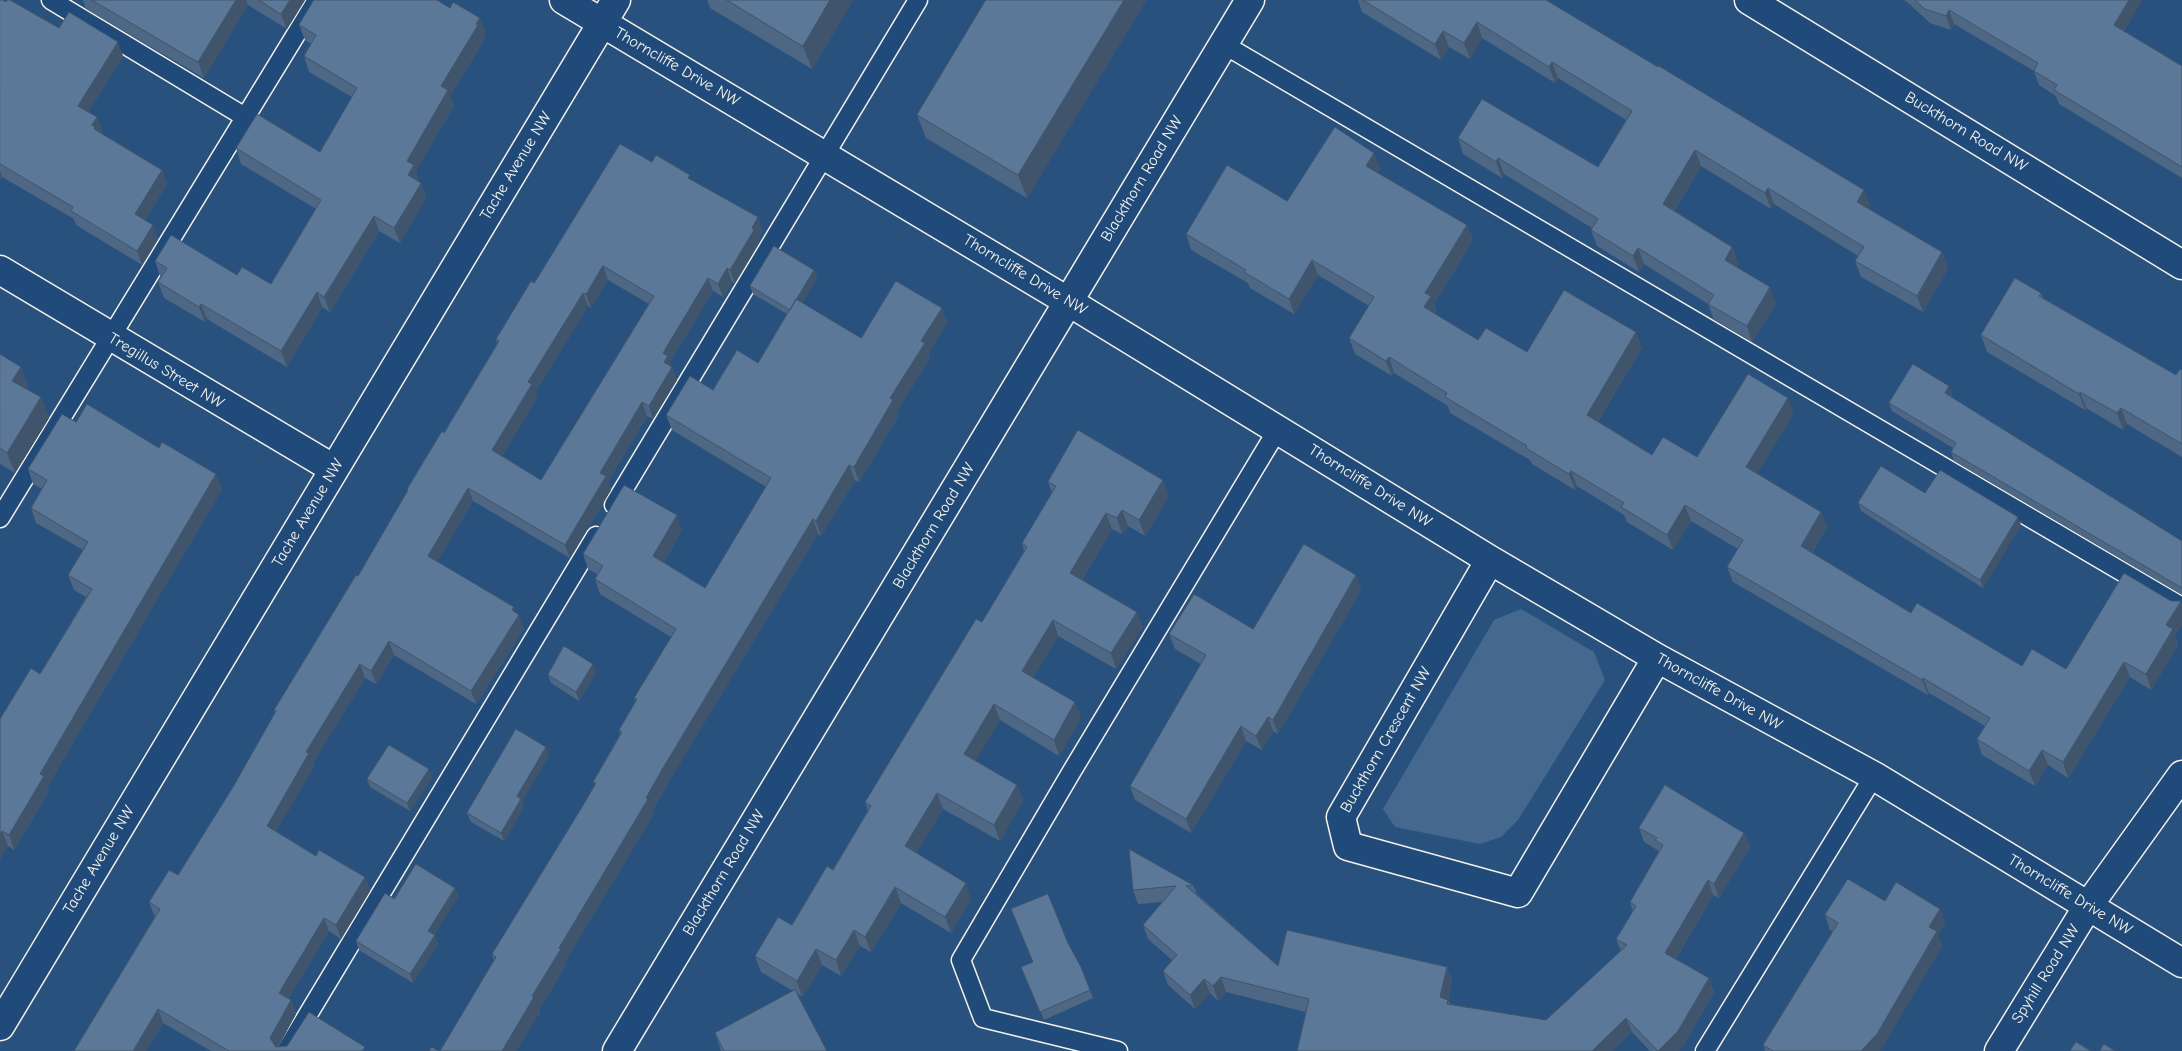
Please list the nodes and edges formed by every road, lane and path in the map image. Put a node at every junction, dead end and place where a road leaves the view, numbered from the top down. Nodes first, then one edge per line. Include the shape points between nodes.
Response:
1 (51, 0) edge
2 (317, 0) edge
3 (564, 0) edge
4 (616, 0) edge
5 (918, 0) edge
6 (1250, 0) edge
7 (1749, 0) edge
8 (602, 23) junction
9 (1222, 44) junction
10 (245, 117) junction
11 (826, 155) junction
12 (2182, 264) edge
13 (0, 270) edge
14 (1069, 302) junction
15 (111, 338) junction
16 (1278, 429) junction
17 (334, 469) junction
18 (0, 518) edge
19 (1490, 560) junction
20 (2182, 608) edge
21 (1657, 658) junction
22 (2182, 774) edge
23 (1874, 776) junction
24 (2088, 906) junction
25 (2182, 963) edge
26 (0, 1026) edge
27 (286, 1051) edge
28 (616, 1051) edge
29 (1118, 1051) edge
30 (1705, 1051) edge
31 (1998, 1051) edge

1 - 10 lane
2 - 10 lane
3 - 8 street, Thorncliffe Drive NW
4 - 8 street, Tache Avenue NW
5 - 11 lane
6 - 9 street, Blackthorn Road NW
7 - 12 street, Buckthorn Road NW
8 - 11 street, Thorncliffe Drive NW
8 - 17 street, Tache Avenue NW
9 - 14 street, Blackthorn Road NW
9 - 20 lane
10 - 15 lane
11 - 14 street, Thorncliffe Drive NW
11 - 27 lane
13 - 15 street, Tregillus Street NW
14 - 16 street, Thorncliffe Drive NW
14 - 28 street, Blackthorn Road NW
15 - 17 street, Tregillus Street NW
15 - 18 lane
16 - 19 street, Thorncliffe Drive NW
16 - 29 lane via 961,960 983,1018
17 - 26 street, Tache Avenue NW
19 - 21 street, Thorncliffe Drive NW
19 - 21 street, Buckthorn Crescent NW via 1341,817 1348,846 1518,893
21 - 23 street, Thorncliffe Drive NW
22 - 24 street, Spyhill Road NW
23 - 24 street, Thorncliffe Drive NW
23 - 30 lane
24 - 25 street, Thorncliffe Drive NW
24 - 31 street, Spyhill Road NW

